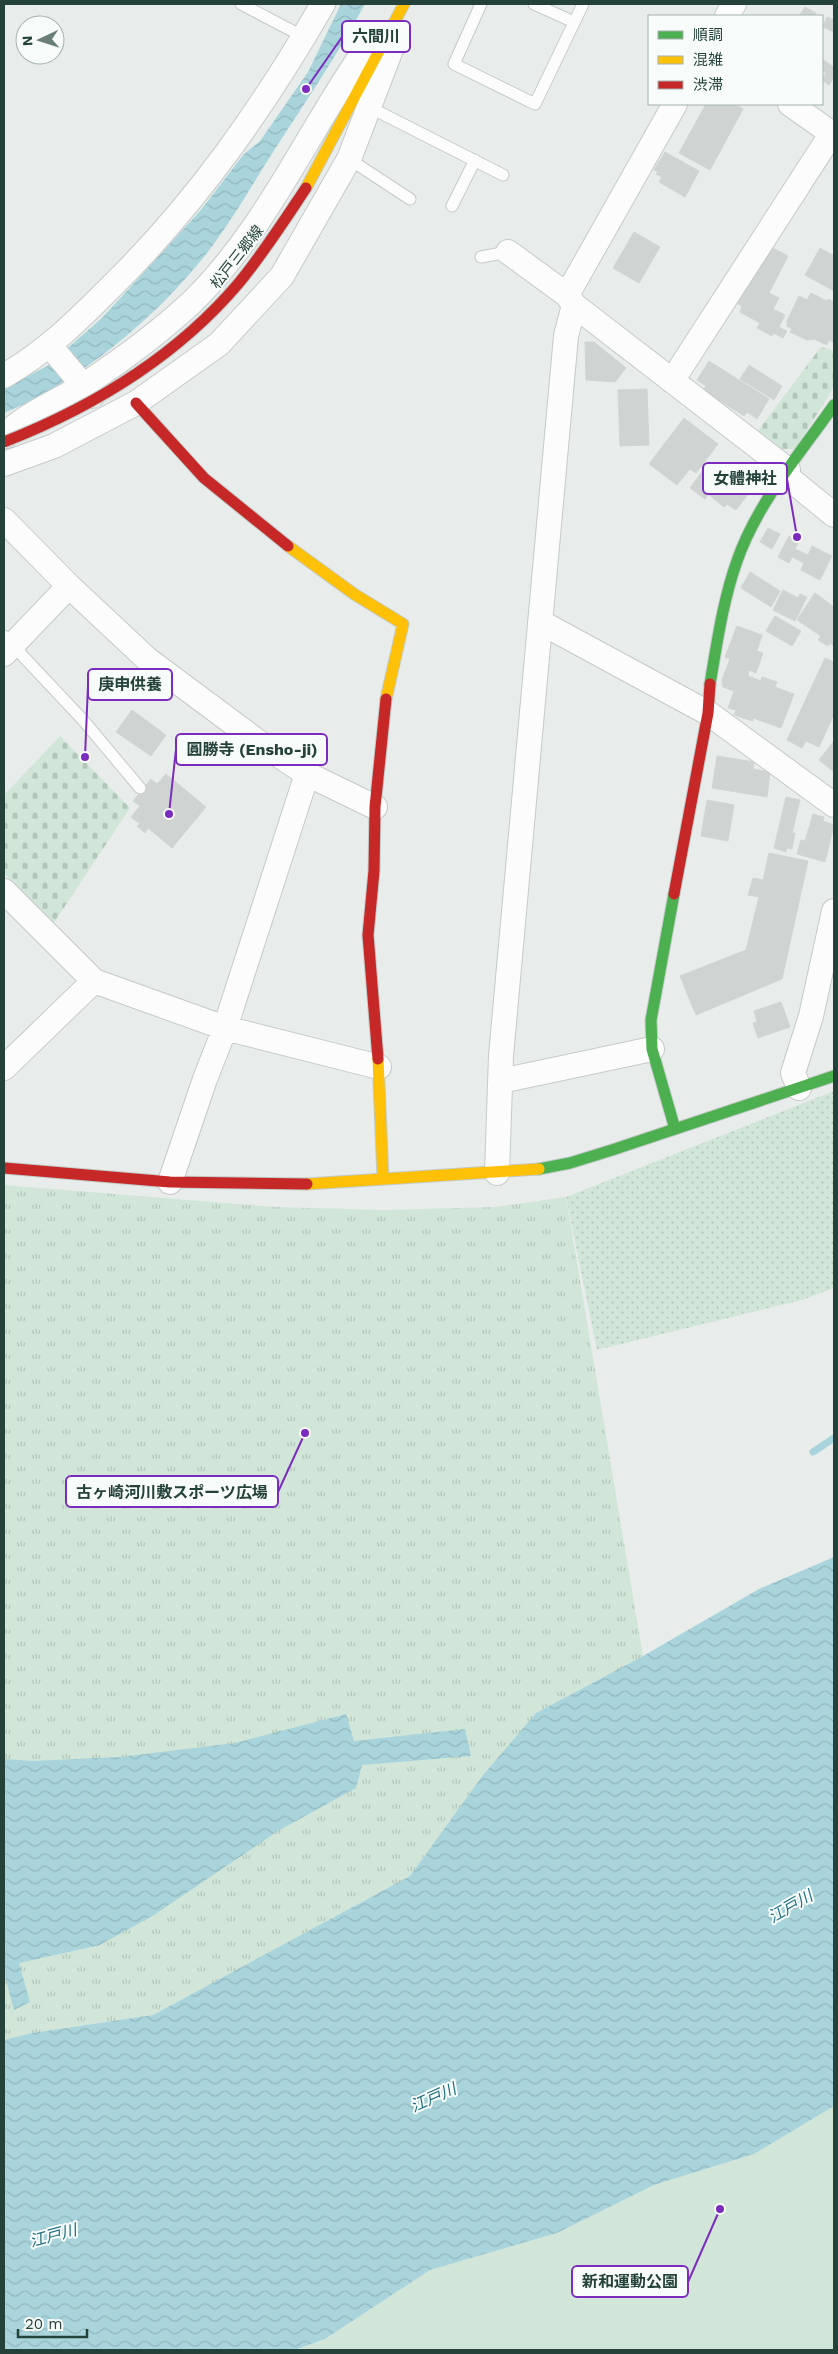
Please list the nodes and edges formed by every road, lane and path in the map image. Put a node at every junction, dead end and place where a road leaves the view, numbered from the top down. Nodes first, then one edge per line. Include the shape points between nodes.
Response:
1 (241, 4) edge
2 (323, 4) edge
3 (398, 4) edge
4 (404, 4) edge
5 (409, 4) edge
6 (481, 4) edge
7 (534, 4) edge
8 (583, 4) edge
9 (734, 4) edge
10 (728, 15) edge
11 (574, 22) junction
12 (304, 37) junction
13 (674, 105) edge
14 (791, 105) edge
15 (369, 107) junction
16 (833, 134) edge
17 (349, 159) junction
18 (475, 160) junction
19 (503, 175) dead end
20 (410, 200) dead end
21 (452, 206) dead end
22 (508, 252) joint
23 (481, 257) dead end
24 (571, 300) junction
25 (50, 346) junction
26 (4, 376) edge
27 (672, 381) junction
28 (84, 384) junction
29 (136, 402) junction
30 (834, 405) edge
31 (107, 418) junction
32 (4, 438) edge
33 (4, 442) edge
34 (4, 464) edge
35 (786, 472) junction
36 (834, 515) edge
37 (4, 520) edge
38 (69, 586) junction
39 (542, 623) junction
40 (7, 646) edge
41 (708, 713) junction
42 (307, 774) junction
43 (140, 788) dead end
44 (834, 805) edge
45 (375, 807) junction
46 (4, 891) edge
47 (834, 911) edge
48 (94, 982) junction
49 (224, 1028) junction
50 (652, 1049) junction
51 (379, 1067) junction
52 (4, 1068) edge
53 (834, 1076) edge
54 (501, 1081) junction
55 (799, 1088) junction
56 (675, 1129) junction
57 (4, 1168) edge
58 (497, 1173) junction
59 (383, 1179) junction
60 (170, 1182) junction

1 - 12 lane
2 - 12 street
3 - 28 street via 330,104 283,184 231,258 192,301 147,341
4 - 33 street, 松戸三郷線, bridge via 306,188 283,224 213,311 144,370 67,417
5 - 15 street
6 - 11 lane via 454,64 535,104
7 - 11 lane
8 - 11 lane
9 - 10 street
12 - 25 street via 216,169 142,256
13 - 24 street
14 - 16 street
15 - 17 street
15 - 18 lane
16 - 27 street
17 - 20 lane
17 - 29 street via 282,276 219,344
18 - 19 lane
18 - 21 lane
22 - 23 lane
22 - 24 street
24 - 27 street
24 - 39 street
25 - 26 street
25 - 28 street
27 - 35 street
28 - 31 street
28 - 32 street via 22,422
29 - 31 street
29 - 45 street via 204,478 229,499 301,557 404,624 386,701
30 - 35 street
31 - 34 street via 54,446
35 - 36 street
35 - 41 street via 758,514 737,559 726,595 708,693
37 - 38 street
38 - 40 street
38 - 42 street via 147,659
39 - 41 street
39 - 54 street via 523,795
40 - 43 lane via 83,720
41 - 44 street
41 - 50 street via 651,1020
42 - 45 street
42 - 49 street
45 - 51 street via 368,935
46 - 48 street
47 - 55 street via 811,1016 793,1073
48 - 49 street
48 - 52 street
49 - 51 street
49 - 60 street
50 - 54 street
50 - 56 street
51 - 59 street
53 - 55 street
54 - 58 street
55 - 56 street
56 - 58 street via 570,1163 531,1171
57 - 60 street
58 - 59 street
59 - 60 street via 303,1184

